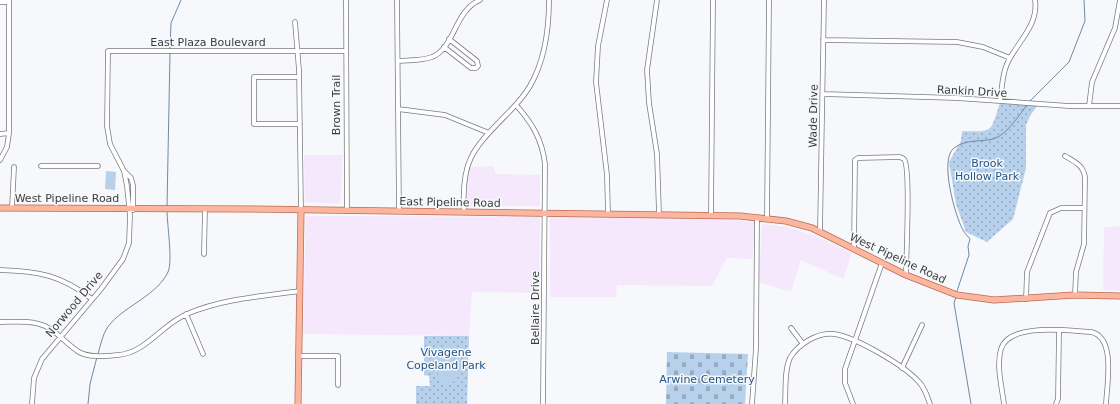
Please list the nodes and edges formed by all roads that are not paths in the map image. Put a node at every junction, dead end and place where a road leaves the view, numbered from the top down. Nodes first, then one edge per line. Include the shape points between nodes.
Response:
1 (346, 0) edge
2 (397, 0) edge
3 (480, 0) edge
4 (549, 0) edge
5 (607, 0) edge
6 (657, 0) edge
7 (713, 0) edge
8 (769, 0) edge
9 (824, 0) edge
10 (1035, 0) edge
11 (1120, 0) edge
12 (9, 1) edge
13 (0, 2) edge
14 (295, 22) dead end
15 (449, 39) junction
16 (823, 40) junction
17 (444, 47) junction
18 (108, 51) joint
19 (297, 51) junction
20 (346, 52) junction
21 (1010, 58) junction
22 (398, 61) junction
23 (299, 77) junction
24 (823, 94) junction
25 (1000, 101) junction
26 (516, 104) junction
27 (1089, 106) junction
28 (1120, 106) edge
29 (398, 109) junction
30 (300, 124) junction
31 (9, 133) junction
32 (489, 133) junction
33 (0, 134) edge
34 (1065, 156) dead end
35 (0, 160) edge
36 (41, 166) dead end
37 (98, 166) dead end
38 (14, 167) dead end
39 (0, 208) edge
40 (12, 208) junction
41 (131, 208) junction
42 (1084, 208) junction
43 (205, 209) junction
44 (300, 210) junction
45 (347, 211) junction
46 (399, 211) junction
47 (464, 212) junction
48 (544, 213) junction
49 (608, 214) junction
50 (659, 214) junction
51 (711, 215) junction
52 (757, 218) junction
53 (766, 218) junction
54 (820, 231) junction
55 (854, 248) junction
56 (204, 254) dead end
57 (882, 263) junction
58 (0, 270) edge
59 (906, 275) junction
60 (300, 291) junction
61 (1075, 295) junction
62 (1120, 296) edge
63 (92, 299) junction
64 (1026, 299) junction
65 (186, 314) junction
66 (0, 322) edge
67 (922, 325) dead end
68 (791, 328) dead end
69 (1059, 331) junction
70 (60, 336) junction
71 (854, 341) junction
72 (802, 344) junction
73 (204, 354) dead end
74 (298, 356) junction
75 (902, 368) junction
76 (338, 385) dead end
77 (851, 403) edge
78 (32, 404) edge
79 (298, 404) edge
80 (543, 404) edge
81 (752, 404) edge
82 (785, 404) edge
83 (930, 404) edge
84 (1004, 404) edge
85 (1056, 404) edge
86 (1106, 404) edge

1 - 20 street, Brown Trail
2 - 22 street
3 - 15 street via 468,7
4 - 26 street via 542,58 530,86
5 - 49 street via 598,46 596,82 607,168
6 - 50 street via 647,70 649,104 657,154
7 - 51 street
8 - 53 street
9 - 16 street, Wade Drive
10 - 21 street via 1032,23
11 - 27 street via 1115,28 1092,82
12 - 13 street
12 - 31 street
14 - 19 street
15 - 17 street
15 - 17 street via 477,61 478,66 471,68
16 - 21 street via 957,42 983,47
16 - 24 street, Wade Drive
17 - 22 street via 432,57
18 - 19 street, East Plaza Boulevard
18 - 41 street, Norwood Drive via 108,132 113,151 124,171
19 - 20 street, East Plaza Boulevard
19 - 23 street
20 - 45 street, Brown Trail
21 - 25 street via 1005,70
22 - 29 street
23 - 30 street
23 - 30 street via 254,77 254,124
24 - 25 street, Rankin Drive
24 - 54 street, Wade Drive
25 - 27 street, Rankin Drive
26 - 32 street
26 - 48 street, Bellaire Drive via 531,122 542,146
27 - 28 street, Rankin Drive
29 - 32 street via 445,115
29 - 46 street
30 - 44 street
31 - 33 street
31 - 35 street via 7,147
32 - 47 street via 474,150 466,168 463,182
34 - 42 street via 1078,164 1084,172
36 - 37 street
38 - 40 street
39 - 40 main road, West Pipeline Road
40 - 41 main road, West Pipeline Road
41 - 43 main road, East Pipeline Road
41 - 63 street, Norwood Drive via 127,248 123,258
42 - 61 street via 1084,244 1076,272
42 - 64 street via 1061,208 1050,213 1027,272
43 - 44 main road, East Pipeline Road
43 - 56 street
44 - 45 main road, East Pipeline Road
44 - 60 main road
45 - 46 main road, East Pipeline Road
46 - 47 main road, East Pipeline Road
47 - 48 main road, East Pipeline Road
48 - 49 main road, East Pipeline Road
48 - 80 street, Bellaire Drive
49 - 50 main road, East Pipeline Road
50 - 51 main road, East Pipeline Road
51 - 52 main road, East Pipeline Road
52 - 53 main road, East Pipeline Road
52 - 81 street via 756,348
53 - 54 main road, West Pipeline Road via 800,224
54 - 55 main road, West Pipeline Road
55 - 57 main road, West Pipeline Road
55 - 59 street via 855,160 900,157 904,159 907,164 908,187
57 - 59 main road, West Pipeline Road
57 - 71 street
58 - 63 street via 49,275 76,287
59 - 64 main road, West Pipeline Road via 945,292 967,297 994,300
60 - 65 street via 226,302
60 - 74 main road
61 - 62 main road, West Pipeline Road
61 - 64 main road, West Pipeline Road
63 - 70 street, Norwood Drive
65 - 70 street via 168,324 135,351 120,355 103,356 80,352
65 - 73 street
66 - 70 street via 35,323
67 - 75 street
68 - 72 street
69 - 84 street via 1020,332 1004,343 1000,352
69 - 85 street
69 - 86 street via 1091,332 1100,335 1104,340 1107,356
70 - 78 street, Norwood Drive via 37,368
71 - 72 street via 830,334 814,337
71 - 75 street
71 - 77 street via 845,369 845,383
72 - 82 street via 789,362
74 - 76 street via 338,356
74 - 79 main road
75 - 83 street via 920,383

